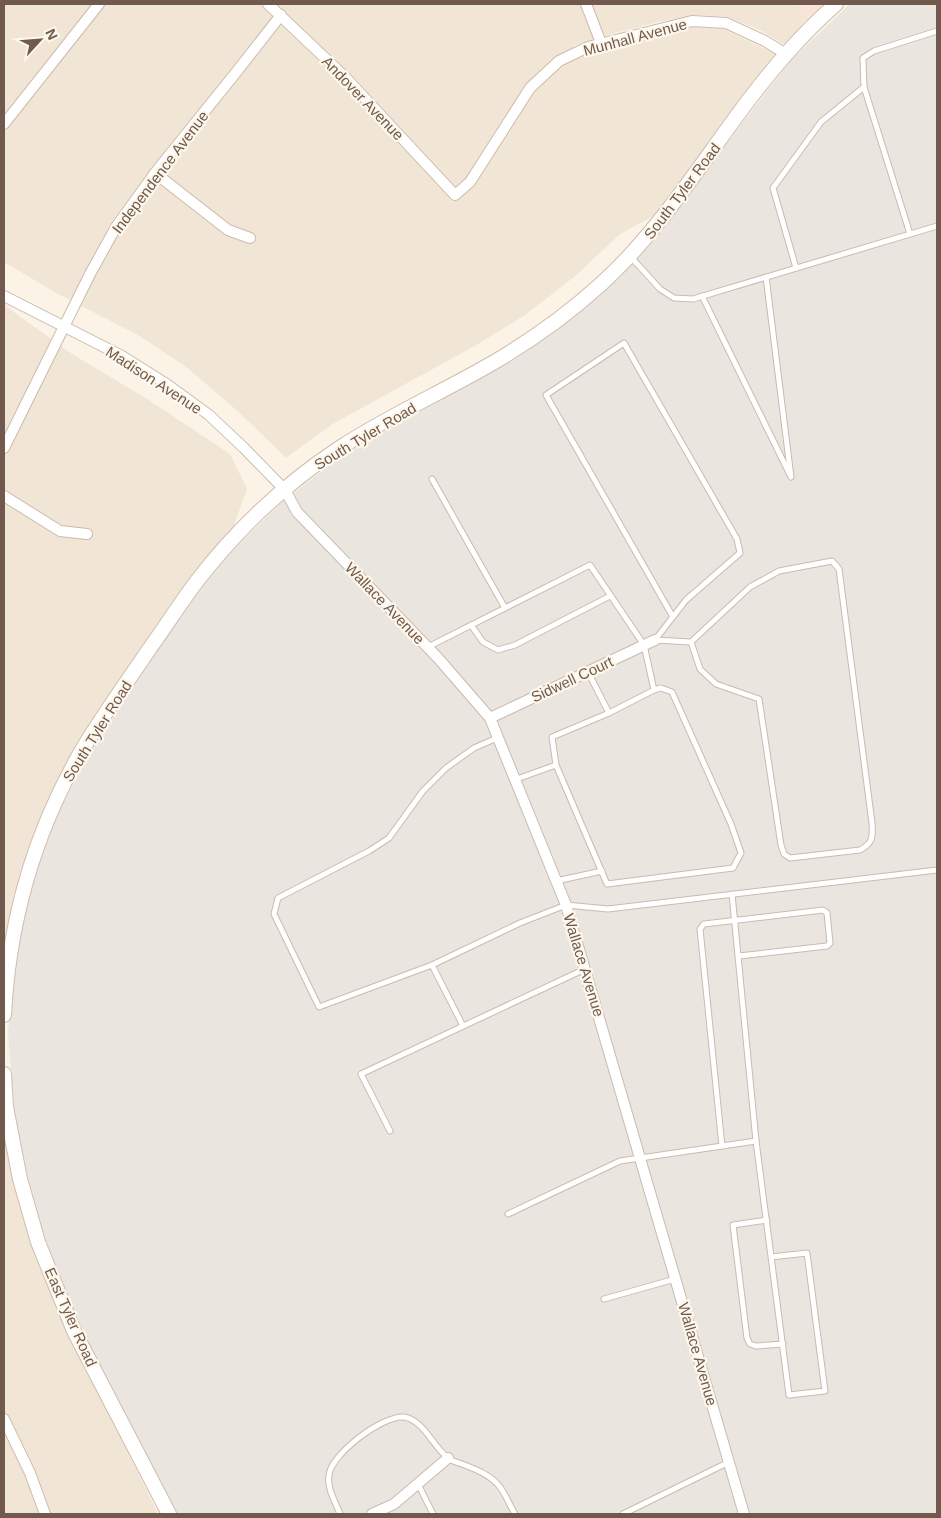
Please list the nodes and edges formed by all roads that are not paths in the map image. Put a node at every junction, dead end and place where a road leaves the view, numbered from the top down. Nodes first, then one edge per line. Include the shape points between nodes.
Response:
1 (99, 4) edge
2 (268, 4) edge
3 (586, 4) edge
4 (836, 4) edge
5 (281, 15) junction
6 (937, 31) edge
7 (601, 44) junction
8 (786, 54) junction
9 (864, 87) junction
10 (6, 117) edge
11 (155, 172) junction
12 (455, 195) joint
13 (937, 226) edge
14 (910, 234) junction
15 (250, 238) dead end
16 (630, 256) junction
17 (796, 268) junction
18 (766, 277) junction
19 (4, 296) edge
20 (702, 296) junction
21 (64, 326) junction
22 (4, 448) edge
23 (432, 479) dead end
24 (285, 490) junction
25 (4, 496) edge
26 (87, 534) dead end
27 (610, 596) junction
28 (505, 608) junction
29 (673, 617) junction
30 (471, 626) junction
31 (655, 640) junction
32 (691, 642) junction
33 (644, 645) junction
34 (428, 647) junction
35 (588, 671) junction
36 (654, 690) junction
37 (609, 713) junction
38 (490, 718) junction
39 (497, 738) junction
40 (556, 765) junction
41 (514, 780) junction
42 (937, 870) edge
43 (602, 871) junction
44 (556, 881) junction
45 (732, 894) junction
46 (566, 905) junction
47 (735, 921) junction
48 (739, 956) junction
49 (432, 965) junction
50 (586, 968) junction
51 (4, 1015) edge
52 (463, 1026) junction
53 (4, 1074) edge
54 (5, 1108) edge
55 (390, 1131) dead end
56 (756, 1141) junction
57 (722, 1146) junction
58 (641, 1159) junction
59 (508, 1214) dead end
60 (767, 1220) junction
61 (771, 1257) junction
62 (676, 1279) junction
63 (604, 1300) dead end
64 (783, 1344) junction
65 (4, 1419) edge
66 (448, 1458) junction
67 (729, 1462) junction
68 (418, 1484) junction
69 (45, 1514) edge
70 (169, 1514) edge
71 (340, 1514) edge
72 (372, 1514) edge
73 (433, 1514) edge
74 (515, 1514) edge
75 (623, 1514) edge
76 (744, 1514) edge

1 - 10 street
2 - 5 street, Andover Avenue
3 - 7 street
4 - 8 street, South Tyler Road
5 - 11 street, Independence Avenue
5 - 12 street, Andover Avenue via 345,77
6 - 9 lane via 874,51 863,58
7 - 8 street, Munhall Avenue via 692,21 726,23
7 - 12 street, Munhall Avenue via 559,61 530,88 470,182
8 - 16 street, South Tyler Road via 672,206
9 - 14 lane
9 - 17 lane via 821,122 773,188
11 - 15 street via 228,230
11 - 21 street, Independence Avenue via 116,227
13 - 14 lane
14 - 17 lane
16 - 20 lane via 660,289 674,298
16 - 24 street, South Tyler Road via 568,313 534,337 343,446
17 - 18 lane
18 - 20 lane
18 - 20 lane via 792,477
19 - 21 street, Madison Avenue
21 - 22 street, Independence Avenue
21 - 24 street, Madison Avenue via 122,356 202,410
23 - 28 lane
24 - 34 street, Wallace Avenue via 297,512
24 - 51 street, South Tyler Road via 248,522 196,583 107,711 61,789 22,892 8,960
25 - 26 street via 60,531
27 - 28 lane via 590,565
27 - 30 lane via 498,650 483,642
27 - 33 lane
28 - 30 lane
29 - 29 lane via 686,600 740,553 737,539 624,343 546,394
29 - 31 lane
30 - 34 lane
31 - 32 lane
31 - 33 street, Sidwell Court
32 - 32 lane via 750,587 779,571 832,561 839,568 872,823 873,835 869,846 860,850 790,858 784,854 759,698 716,684 700,669
33 - 35 street, Sidwell Court
33 - 36 lane
34 - 38 street, Wallace Avenue
35 - 37 lane
35 - 38 street, Sidwell Court
36 - 37 lane
36 - 43 lane via 661,688 672,692 741,853 733,868 704,872 607,884
37 - 40 lane via 552,737
38 - 39 street, Wallace Avenue
39 - 41 street, Wallace Avenue
39 - 49 lane via 474,748 446,768 423,791 389,838 278,898 274,914 319,1007
40 - 41 lane
40 - 43 lane
41 - 44 street, Wallace Avenue
42 - 45 lane
43 - 44 lane
44 - 46 street, Wallace Avenue
45 - 46 lane via 608,909
45 - 47 lane
46 - 49 lane
46 - 50 street, Wallace Avenue
47 - 48 lane
47 - 48 lane via 823,910 827,913 830,943 826,946
47 - 57 lane via 704,924 700,929
48 - 56 lane
49 - 52 lane
50 - 52 lane
50 - 58 street, Wallace Avenue
52 - 55 lane via 361,1074
53 - 54 street
54 - 70 street, East Tyler Road via 38,1242 74,1331
56 - 57 lane
56 - 60 lane
57 - 58 lane
58 - 59 lane via 620,1161
58 - 62 street, Wallace Avenue
60 - 61 lane
60 - 64 lane via 733,1225 746,1338 756,1346
61 - 64 lane
61 - 64 lane via 807,1253 825,1391 789,1395
62 - 63 lane
62 - 67 street, Wallace Avenue
65 - 69 street
66 - 68 street
66 - 71 lane via 416,1423 406,1417 394,1418 370,1430 344,1450 329,1473 329,1488
66 - 74 lane via 481,1472 500,1487
67 - 75 lane
67 - 76 street, Wallace Avenue
68 - 72 street via 394,1504
68 - 73 lane

